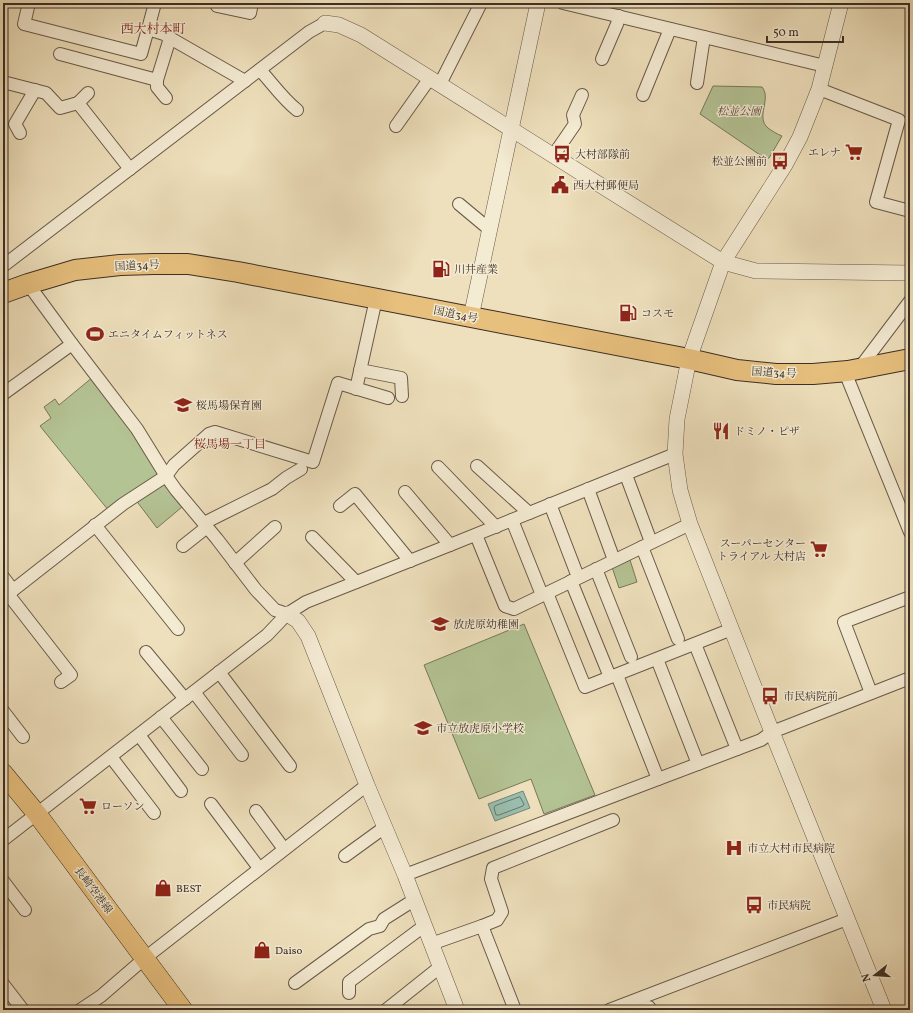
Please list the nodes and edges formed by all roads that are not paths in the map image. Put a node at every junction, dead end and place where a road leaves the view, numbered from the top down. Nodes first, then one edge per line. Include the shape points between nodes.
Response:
1 (29, 3) edge
2 (155, 3) edge
3 (252, 3) edge
4 (481, 3) edge
5 (538, 3) edge
6 (563, 3) edge
7 (841, 3) edge
8 (217, 6) dead end
9 (619, 16) junction
10 (326, 23) joint
11 (148, 29) junction
12 (670, 29) junction
13 (704, 37) junction
14 (170, 38) junction
15 (60, 54) dead end
16 (602, 59) dead end
17 (825, 66) junction
18 (260, 70) junction
19 (245, 81) junction
20 (435, 81) junction
21 (3, 82) edge
22 (140, 83) dead end
23 (157, 83) junction
24 (697, 83) dead end
25 (819, 89) junction
26 (35, 90) junction
27 (88, 93) dead end
28 (582, 95) dead end
29 (643, 95) dead end
30 (166, 98) dead end
31 (78, 103) junction
32 (297, 110) dead end
33 (396, 126) dead end
34 (511, 128) junction
35 (20, 133) dead end
36 (553, 156) junction
37 (130, 169) junction
38 (459, 204) dead end
39 (910, 211) edge
40 (489, 229) junction
41 (724, 262) junction
42 (3, 266) edge
43 (910, 274) edge
44 (28, 284) junction
45 (3, 293) edge
46 (376, 299) junction
47 (910, 301) edge
48 (471, 317) junction
49 (72, 344) junction
50 (689, 359) junction
51 (908, 364) edge
52 (360, 370) junction
53 (851, 371) junction
54 (356, 389) junction
55 (3, 394) edge
56 (402, 396) dead end
57 (388, 398) dead end
58 (675, 454) junction
59 (477, 466) dead end
60 (438, 467) dead end
61 (301, 469) dead end
62 (626, 475) junction
63 (166, 476) junction
64 (588, 489) junction
65 (405, 492) dead end
66 (550, 504) junction
67 (340, 506) dead end
68 (529, 513) junction
69 (512, 520) junction
70 (690, 524) junction
71 (95, 525) junction
72 (206, 525) junction
73 (275, 526) dead end
74 (496, 527) junction
75 (910, 532) edge
76 (476, 535) junction
77 (312, 537) dead end
78 (646, 544) junction
79 (450, 545) junction
80 (183, 546) dead end
81 (614, 560) junction
82 (410, 561) junction
83 (235, 563) junction
84 (596, 569) junction
85 (3, 577) edge
86 (574, 579) junction
87 (356, 582) junction
88 (8, 594) edge
89 (545, 594) junction
90 (910, 597) edge
91 (287, 614) junction
92 (178, 629) dead end
93 (732, 629) junction
94 (678, 639) dead end
95 (695, 644) junction
96 (146, 652) dead end
97 (631, 657) dead end
98 (657, 659) junction
99 (219, 672) junction
100 (613, 676) junction
101 (910, 678) edge
102 (61, 682) dead end
103 (871, 693) junction
104 (190, 696) junction
105 (9, 713) edge
106 (162, 717) junction
107 (772, 732) junction
108 (139, 735) junction
109 (23, 737) dead end
110 (737, 749) junction
111 (242, 755) dead end
112 (111, 757) junction
113 (698, 764) junction
114 (290, 766) dead end
115 (202, 769) dead end
116 (3, 773) edge
117 (658, 779) junction
118 (367, 785) junction
119 (181, 791) dead end
120 (211, 804) dead end
121 (256, 811) dead end
122 (154, 813) dead end
123 (37, 814) junction
124 (613, 820) dead end
125 (385, 827) junction
126 (3, 840) edge
127 (284, 849) junction
128 (345, 856) dead end
129 (259, 868) junction
130 (405, 875) junction
131 (3, 881) edge
132 (414, 900) junction
133 (25, 910) dead end
134 (847, 918) junction
135 (424, 926) junction
136 (482, 926) junction
137 (431, 944) junction
138 (145, 958) junction
139 (440, 967) junction
140 (295, 983) dead end
141 (3, 984) edge
142 (349, 993) dead end
143 (23, 1010) edge
144 (80, 1010) edge
145 (182, 1010) edge
146 (386, 1010) edge
147 (457, 1010) edge
148 (515, 1010) edge
149 (609, 1010) edge
150 (642, 1010) edge
151 (650, 1010) edge
152 (884, 1010) edge

1 - 11 street via 24,24 141,54
2 - 11 street
3 - 8 street via 250,13
4 - 20 street
5 - 34 street
6 - 9 street
7 - 17 street
9 - 12 street
9 - 16 street via 618,24
10 - 18 street via 309,32
10 - 20 street via 361,34
11 - 14 street
12 - 13 street
12 - 29 street
13 - 17 street
13 - 24 street
14 - 19 street
14 - 23 street
15 - 23 street
17 - 25 street
18 - 19 street
18 - 32 street
19 - 37 street
20 - 33 street
20 - 34 street
21 - 26 street
22 - 23 street
23 - 30 street
25 - 39 street via 899,120 876,202
25 - 41 street via 788,159
26 - 31 street via 46,94 60,108
26 - 35 street via 14,124
27 - 31 street
28 - 36 street via 573,115 575,124
31 - 37 street via 104,127
34 - 36 street
34 - 40 street
36 - 41 street
37 - 42 street
38 - 40 street
40 - 48 street
41 - 43 street via 756,271
41 - 50 street
44 - 45 highway, 国道34号
44 - 46 highway, 国道34号 via 75,270 120,265 188,264
44 - 49 street
46 - 48 highway, 国道34号
46 - 52 street
47 - 53 street
48 - 50 highway, 国道34号
49 - 55 street
49 - 63 street via 137,429
50 - 53 highway, 国道34号 via 737,370 776,374
50 - 58 street via 677,419
51 - 53 highway, 国道34号
52 - 54 street
52 - 56 street via 401,378
53 - 75 street
54 - 57 street
54 - 63 street via 338,383 313,462 215,432 174,465
58 - 62 street
58 - 70 street via 680,490
59 - 68 street
60 - 74 street
61 - 72 street via 272,489
62 - 64 street
62 - 78 street
63 - 71 street
63 - 72 street
64 - 66 street
64 - 81 street
65 - 79 street
66 - 68 street
66 - 86 street
67 - 82 street via 355,494
68 - 69 street
69 - 74 street
69 - 89 street
70 - 78 street
70 - 93 street
71 - 88 street
71 - 92 street via 161,601
72 - 80 street
72 - 83 street
73 - 83 street
74 - 76 street
76 - 79 street
76 - 89 street via 505,606 514,609
77 - 87 street
78 - 81 street
78 - 94 street
79 - 82 street
81 - 84 street
82 - 87 street
83 - 91 street via 275,610
84 - 86 street
84 - 97 street
85 - 88 street
86 - 89 street
86 - 100 street
87 - 91 street via 306,602
88 - 102 street via 71,675
89 - 100 street via 585,687
90 - 103 street via 844,622
91 - 99 street via 267,635
91 - 118 street via 298,622 308,636
93 - 95 street
93 - 107 street
95 - 98 street
95 - 110 street
96 - 104 street
98 - 100 street
98 - 113 street
99 - 104 street
99 - 114 street
100 - 117 street
101 - 103 street
103 - 107 street
104 - 106 street
104 - 111 street
105 - 109 street
106 - 108 street
106 - 115 street
107 - 110 street via 761,740
107 - 134 street
108 - 112 street
108 - 119 street
110 - 113 street
112 - 122 street
112 - 123 street
113 - 117 street
116 - 123 main road, 長崎空港線
117 - 130 street
118 - 125 street
118 - 127 street
120 - 129 street
121 - 127 street
123 - 126 street
123 - 138 main road, 長崎空港線
124 - 136 street via 493,868 491,879 502,912 497,920
125 - 128 street
125 - 130 street
127 - 129 street
129 - 138 street
130 - 132 street
131 - 133 street
132 - 135 street
132 - 140 street
134 - 149 street
134 - 152 street
135 - 137 street
135 - 142 street via 349,982
136 - 137 street
136 - 148 street
137 - 139 street
138 - 144 street via 101,996
138 - 145 main road, 長崎空港線
139 - 146 street
139 - 147 street
141 - 143 street
150 - 151 street via 649,1007

